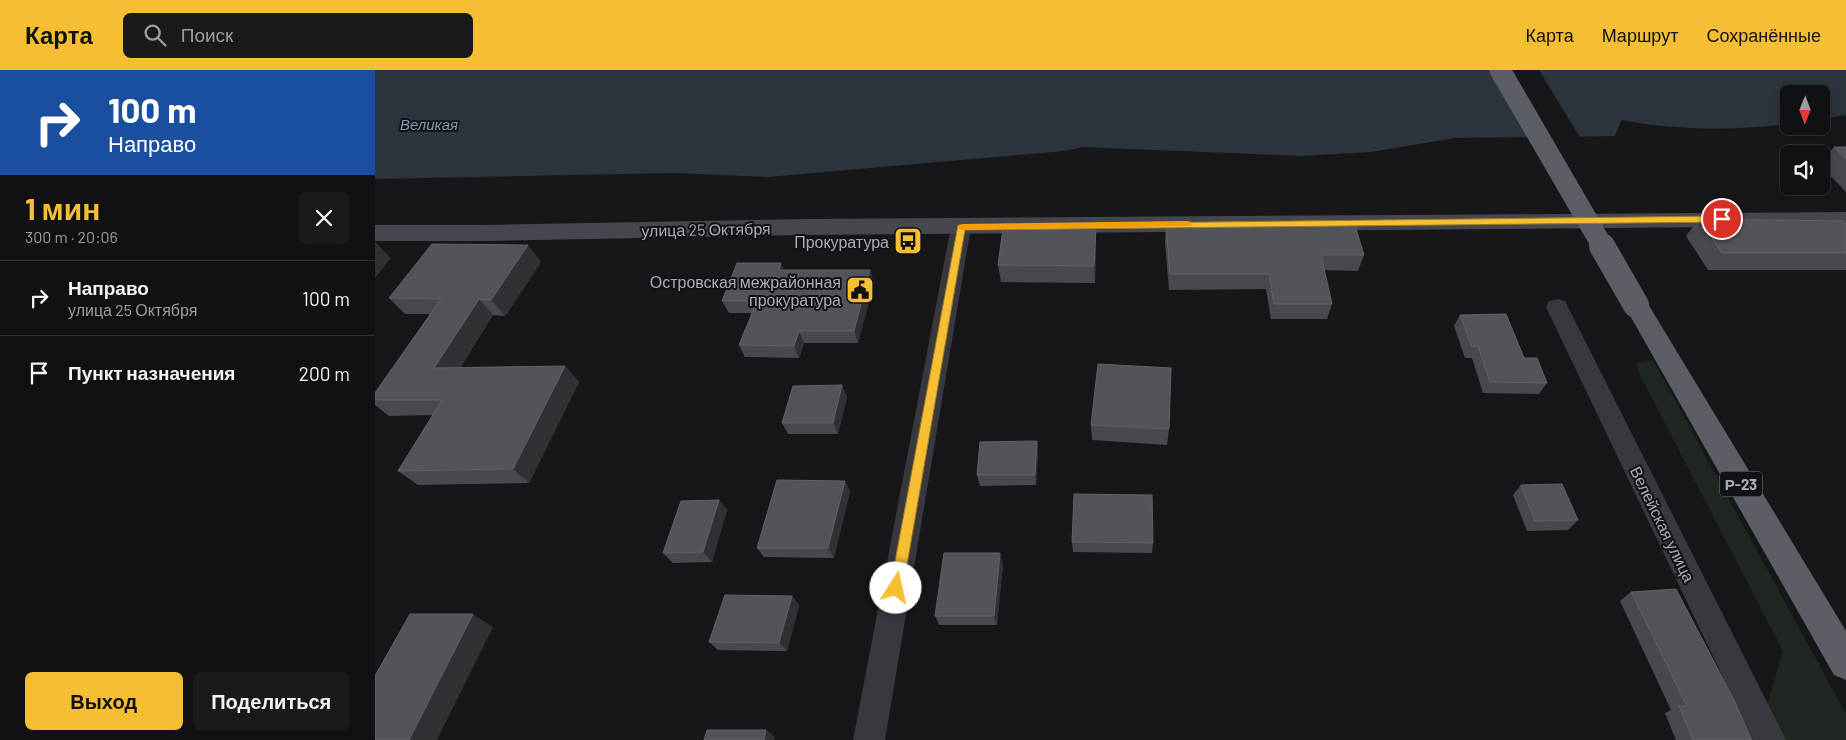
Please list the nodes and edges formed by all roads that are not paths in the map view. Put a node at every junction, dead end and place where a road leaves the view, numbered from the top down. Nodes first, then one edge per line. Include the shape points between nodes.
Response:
1 (1500, 70) edge
2 (1846, 219) edge
3 (961, 227) junction
4 (375, 233) edge
5 (1557, 307) dead end
6 (1846, 663) edge
7 (869, 740) edge
8 (1770, 740) edge

1 - 6 highway, Р-23, bridge
2 - 3 main road, улица 25 Октября
3 - 4 main road, улица 25 Октября
3 - 7 street
5 - 8 street, Велейская улица

